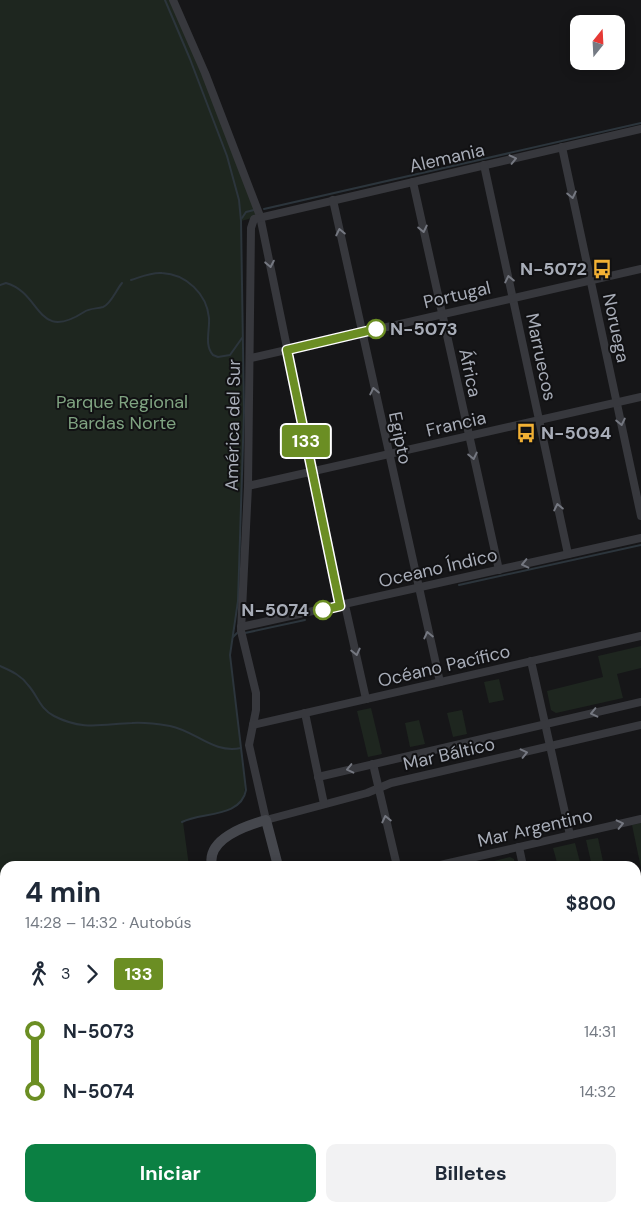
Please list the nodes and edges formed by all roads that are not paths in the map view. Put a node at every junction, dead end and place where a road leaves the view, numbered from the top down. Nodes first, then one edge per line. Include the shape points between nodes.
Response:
1 (173, 0) edge
2 (641, 129) edge
3 (562, 147) junction
4 (484, 165) junction
5 (413, 182) junction
6 (332, 200) junction
7 (260, 216) junction
8 (641, 269) edge
9 (590, 280) junction
10 (513, 298) junction
11 (442, 314) junction
12 (362, 332) junction
13 (287, 350) junction
14 (251, 358) junction
15 (641, 398) edge
16 (617, 403) junction
17 (539, 421) junction
18 (469, 437) junction
19 (388, 455) junction
20 (312, 473) junction
21 (248, 486) junction
22 (641, 516) edge
23 (641, 538) edge
24 (568, 554) junction
25 (499, 570) junction
26 (417, 588) junction
27 (342, 606) junction
28 (241, 627) junction
29 (641, 636) edge
30 (531, 661) junction
31 (440, 682) junction
32 (366, 699) junction
33 (641, 702) edge
34 (305, 713) junction
35 (545, 724) junction
36 (253, 725) junction
37 (641, 725) edge
38 (550, 746) junction
39 (373, 764) junction
40 (318, 777) junction
41 (378, 788) junction
42 (324, 804) junction
43 (641, 819) edge
44 (266, 820) junction
45 (570, 835) junction
46 (519, 847) junction
47 (212, 861) edge
48 (277, 861) edge
49 (395, 861) edge
50 (458, 861) edge
51 (522, 861) edge

1 - 7 street via 206,73
2 - 3 street, Alemania
4 -> 3 street, Alemania
3 -> 9 street, Noruega
4 - 5 street, Alemania
10 -> 4 street, Marruecos
5 - 6 street, Alemania
5 -> 11 street, África
6 - 7 street, Alemania
12 -> 6 street, Egipto
7 -> 13 street
7 - 14 street, América del Sur via 254,220 252,228
8 - 9 street, Portugal
9 - 10 street, Portugal
9 - 16 street, Noruega
10 - 11 street, Portugal
10 - 17 street, Marruecos
11 - 12 street, Portugal
11 - 18 street, África
12 - 13 street, Portugal
19 -> 12 street, Egipto
13 - 14 street, Portugal
13 - 20 street
14 - 21 street, América del Sur
15 - 16 street, Francia
16 - 17 street, Francia
16 -> 22 street, Noruega
17 - 18 street, Francia
24 -> 17 street, Marruecos
18 - 19 street, Francia
18 -> 25 street, África
19 - 20 street, Francia
19 - 26 street, Egipto
20 - 21 street, Francia
20 - 27 street
21 - 28 street, América del Sur
23 - 24 street, Oceano Índico
24 -> 25 street, Oceano Índico
25 - 26 street, Oceano Índico
26 - 27 street, Oceano Índico
31 -> 26 street, Egipto
27 - 28 street, Oceano Índico
27 -> 32 street
28 - 36 street, América del Sur via 256,693
29 - 30 street, Océano Pacífico
30 - 31 street, Océano Pacífico
30 - 35 street
31 - 32 street, Océano Pacífico
32 - 34 street, Océano Pacífico
33 -> 35 street, Mar Báltico
34 - 36 street, Océano Pacífico
34 - 40 street
35 - 38 street
35 - 39 street, Mar Báltico
36 - 44 street, América del Sur via 249,745
37 - 38 street, Mar Báltico
41 -> 38 street, Mar Báltico
38 - 45 street
39 -> 40 street, Mar Báltico
39 - 41 street
40 - 42 street
41 - 42 street, Mar Báltico
49 -> 41 street
42 - 44 street, Mar Báltico
45 -> 43 street, Mar Argentino
44 - 47 street via 238,831 216,846
44 - 48 street, América del Sur
45 - 46 street, Mar Argentino
46 - 50 street, Mar Argentino
46 - 51 street

